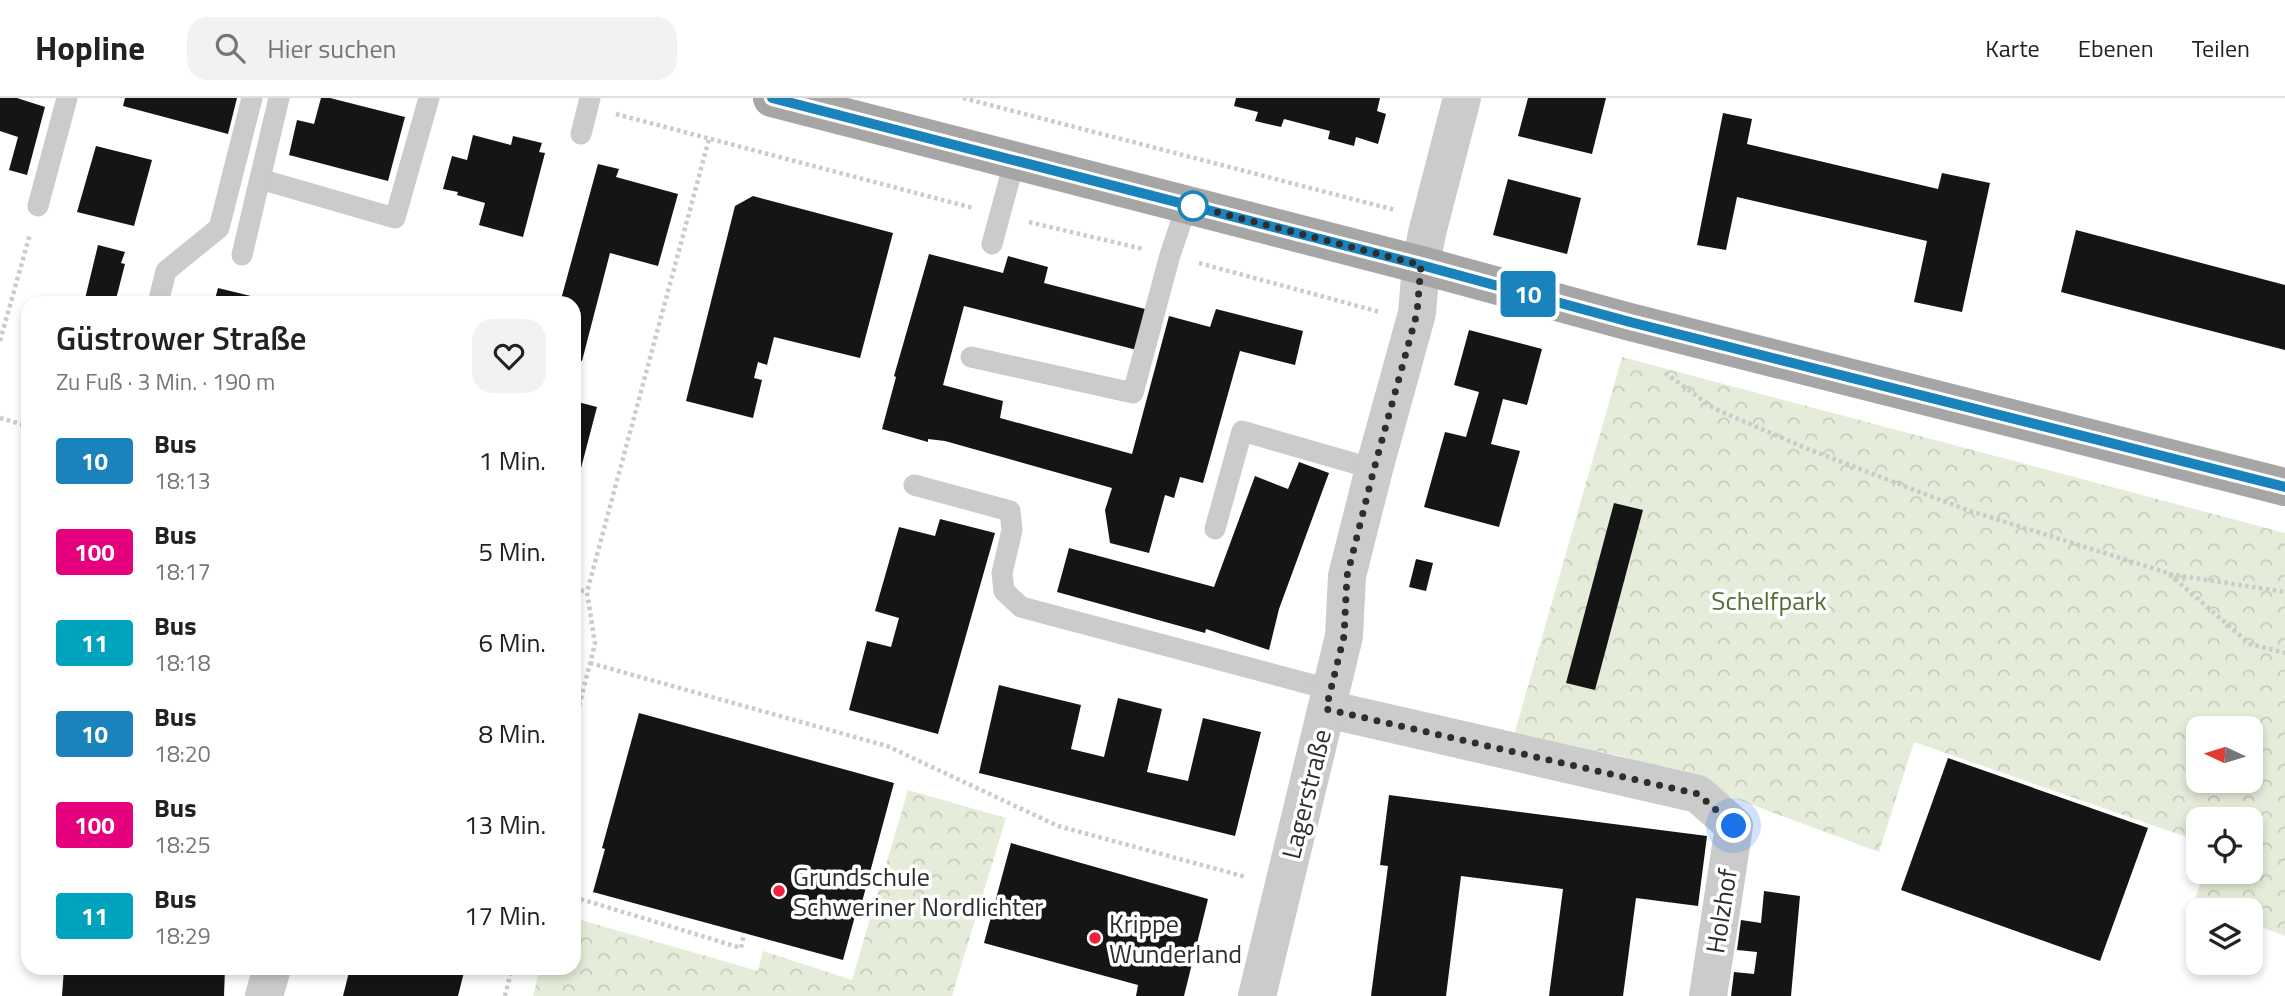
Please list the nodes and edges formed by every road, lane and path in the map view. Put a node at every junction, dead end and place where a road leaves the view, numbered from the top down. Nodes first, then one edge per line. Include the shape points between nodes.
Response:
1 (67, 98) edge
2 (252, 98) edge
3 (279, 98) edge
4 (429, 98) edge
5 (772, 98) edge
6 (963, 98) edge
7 (1462, 98) edge
8 (589, 103) edge
9 (581, 134) dead end
10 (709, 139) junction
11 (1015, 159) junction
12 (260, 179) junction
13 (1187, 205) junction
14 (38, 206) joint
15 (1406, 213) dead end
16 (1000, 216) junction
17 (992, 244) dead end
18 (242, 255) dead end
19 (1170, 255) junction
20 (1421, 265) junction
21 (160, 296) edge
22 (1380, 312) dead end
23 (0, 341) edge
24 (971, 357) dead end
25 (1656, 366) dead end
26 (0, 418) edge
27 (21, 424) edge
28 (1374, 469) junction
29 (914, 485) dead end
30 (2285, 487) edge
31 (1215, 529) dead end
32 (2168, 573) junction
33 (581, 590) edge
34 (587, 592) junction
35 (2285, 592) edge
36 (2285, 653) edge
37 (590, 663) junction
38 (581, 698) edge
39 (1329, 700) junction
40 (1247, 877) dead end
41 (581, 899) edge
42 (744, 933) dead end
43 (270, 975) edge
44 (510, 975) edge
45 (264, 996) edge
46 (505, 996) edge
47 (1257, 996) edge
48 (1708, 996) edge

1 - 14 lane
2 - 21 lane via 219,228 166,271
3 - 12 lane
4 - 12 lane via 395,218
5 - 11 main road
6 - 15 path
7 - 20 street, Lagerstraße
8 - 9 lane
8 - 10 path
10 - 16 path
10 - 34 path
11 - 13 main road
11 - 16 lane
12 - 18 lane
13 - 19 lane
13 - 20 main road
14 - 23 path
16 - 17 lane
16 - 19 path
19 - 22 path
19 - 24 lane via 1133,393
20 - 28 street, Lagerstraße via 1417,313
20 - 30 main road
25 - 32 path via 1715,409 1808,449 1964,509
26 - 27 path
28 - 31 lane via 1242,431
28 - 39 street, Lagerstraße via 1347,576 1344,636
29 - 39 lane via 1010,511 1004,591 1021,607
32 - 35 path
32 - 36 path via 2249,644
33 - 34 path
34 - 37 path via 595,643
37 - 38 path
37 - 40 path via 887,746 1058,827
39 - 47 street, Lagerstraße
39 - 48 street, Holzhof via 1698,794 1734,826
41 - 42 path via 741,948
43 - 45 street
44 - 46 path

